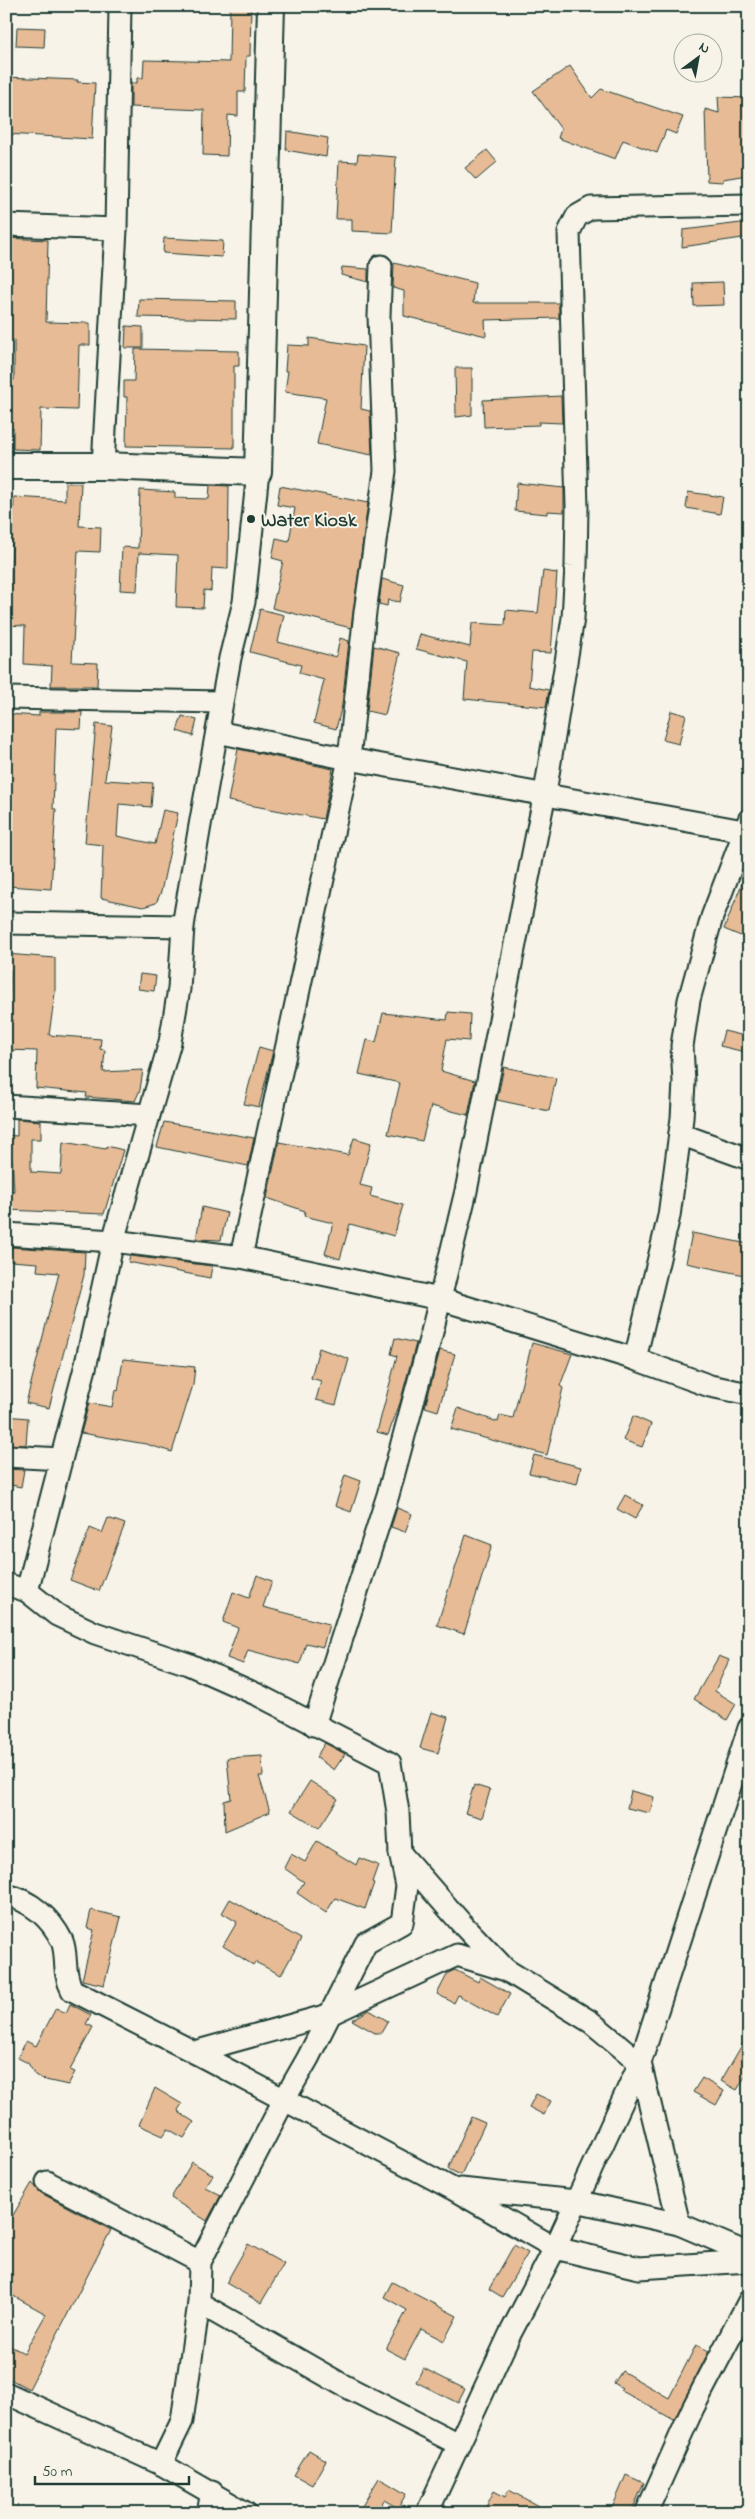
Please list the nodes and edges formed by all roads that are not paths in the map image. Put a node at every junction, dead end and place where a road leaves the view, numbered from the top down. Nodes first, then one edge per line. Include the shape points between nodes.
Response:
1 (120, 6) edge
2 (271, 6) edge
3 (749, 205) edge
4 (6, 225) edge
5 (116, 229) junction
6 (381, 266) dead end
7 (6, 466) edge
8 (103, 466) junction
9 (258, 472) junction
10 (6, 698) edge
11 (222, 702) junction
12 (217, 732) junction
13 (349, 759) junction
14 (545, 793) junction
15 (747, 828) edge
16 (6, 923) edge
17 (183, 926) junction
18 (6, 1106) edge
19 (149, 1115) junction
20 (680, 1134) junction
21 (749, 1159) edge
22 (6, 1234) edge
23 (113, 1240) junction
24 (241, 1257) junction
25 (440, 1299) junction
26 (635, 1359) junction
27 (749, 1394) edge
28 (6, 1456) edge
29 (61, 1459) junction
30 (6, 1584) edge
31 (27, 1591) junction
32 (314, 1725) junction
33 (749, 1728) edge
34 (400, 1853) junction
35 (6, 1895) edge
36 (506, 1970) junction
37 (328, 2015) junction
38 (194, 2052) junction
39 (640, 2063) junction
40 (284, 2100) junction
41 (47, 2182) dead end
42 (453, 2189) junction
43 (576, 2201) junction
44 (679, 2224) junction
45 (555, 2248) junction
46 (749, 2254) edge
47 (749, 2261) edge
48 (200, 2262) junction
49 (749, 2301) edge
50 (199, 2303) junction
51 (6, 2393) edge
52 (458, 2444) junction
53 (161, 2464) junction
54 (210, 2503) edge
55 (246, 2513) edge
56 (426, 2513) edge
57 (646, 2513) edge

1 - 5 street
2 - 9 main road
3 - 14 street via 592,208 583,211 572,223 568,266 576,566 572,618
4 - 5 street
5 - 8 street
6 - 13 street via 379,316 385,471
7 - 8 main road
8 - 9 main road
9 - 11 street via 244,602
10 - 11 street
11 - 12 street
12 - 13 street
12 - 17 street
13 - 14 street
13 - 24 street
14 - 15 street
14 - 25 street via 466,1191
15 - 20 street via 712,917 689,1000 682,1046 684,1082
16 - 17 street
17 - 19 street via 179,989 170,1042
18 - 19 street
19 - 23 street
20 - 21 street
20 - 26 street via 669,1216
22 - 23 street
23 - 24 street
23 - 29 street
24 - 25 street
25 - 26 street
25 - 32 street via 388,1495
26 - 27 street via 710,1386
28 - 29 street
29 - 31 street
30 - 31 street
31 - 32 street via 57,1615 95,1633 188,1664 258,1695
32 - 34 street via 390,1764 398,1812
33 - 39 street
34 - 36 street
34 - 37 street via 406,1886 402,1923 366,1943
35 - 38 street via 24,1899 46,1918 62,1942 65,1978 72,1990
36 - 37 street via 457,1955
36 - 39 street via 592,2022
37 - 38 street
37 - 40 street
38 - 40 street
39 - 43 street
39 - 44 street
40 - 42 street
40 - 48 street
41 - 48 street
42 - 43 street
42 - 45 street
43 - 44 street
43 - 45 street
44 - 46 street
45 - 47 street via 639,2268
45 - 52 street
48 - 50 street
49 - 57 street via 693,2408
50 - 52 street via 341,2384
50 - 53 street via 182,2421
51 - 53 street
52 - 56 street
53 - 54 street
54 - 55 street

